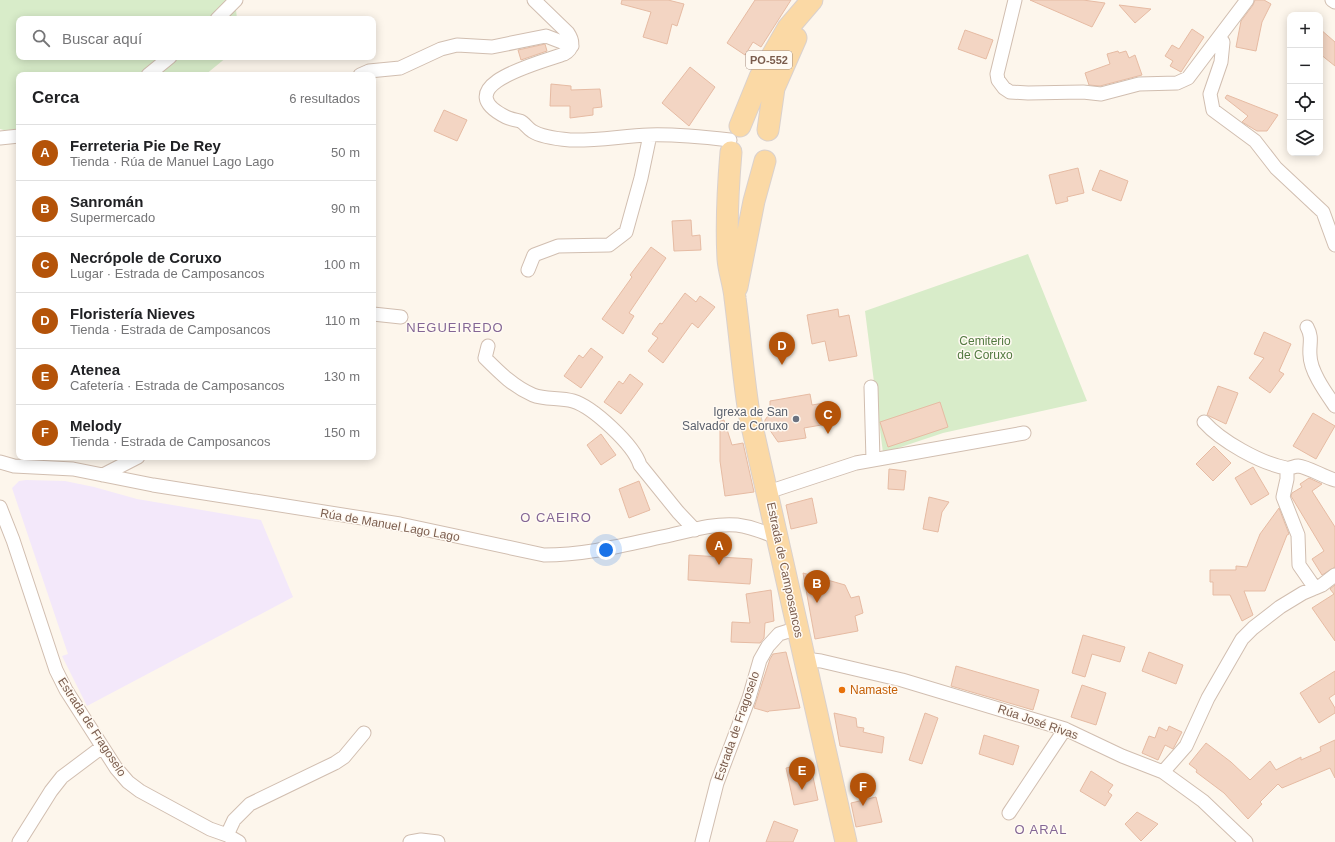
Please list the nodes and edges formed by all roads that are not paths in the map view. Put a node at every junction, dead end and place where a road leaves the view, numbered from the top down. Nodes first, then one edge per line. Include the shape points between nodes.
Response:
1 (236, 0) edge
2 (534, 0) edge
3 (811, 0) edge
4 (1015, 0) edge
5 (1247, 0) edge
6 (1332, 0) edge
7 (1335, 2) edge
8 (221, 16) edge
9 (1219, 37) junction
10 (572, 46) junction
11 (166, 60) edge
12 (152, 72) edge
13 (367, 72) edge
14 (768, 130) junction
15 (650, 135) junction
16 (16, 136) edge
17 (0, 138) edge
18 (734, 139) junction
19 (765, 161) junction
20 (1335, 245) edge
21 (528, 270) dead end
22 (735, 296) junction
23 (376, 314) edge
24 (401, 317) dead end
25 (1307, 327) dead end
26 (488, 346) dead end
27 (871, 387) dead end
28 (1335, 406) edge
29 (1204, 422) dead end
30 (1024, 433) dead end
31 (132, 460) edge
32 (873, 460) junction
33 (0, 462) edge
34 (1287, 468) junction
35 (103, 475) junction
36 (1335, 480) edge
37 (768, 492) junction
38 (0, 506) edge
39 (695, 530) junction
40 (778, 538) junction
41 (1335, 575) edge
42 (1315, 588) junction
43 (798, 628) junction
44 (805, 659) junction
45 (1065, 729) junction
46 (364, 733) dead end
47 (102, 747) junction
48 (1163, 772) junction
49 (1009, 813) dead end
50 (219, 836) edge
51 (19, 842) edge
52 (239, 842) edge
53 (410, 842) edge
54 (438, 842) edge
55 (702, 842) edge
56 (846, 842) edge
57 (1246, 842) edge

1 - 8 street
2 - 10 street via 568,33 572,38
3 - 14 main road, Estrada de Camposancos / PO-552 via 774,88
3 - 18 main road, Estrada de Camposancos / PO-552 via 788,28 760,77
4 - 9 street via 996,74 1004,88 1010,92 1101,94 1139,84 1177,83 1194,72
5 - 9 street
6 - 7 street
9 - 20 street via 1223,42 1221,62 1210,94 1213,110 1255,141 1276,168 1323,212
10 - 13 street via 546,36 492,47 457,44 400,68
10 - 15 street via 564,54 503,76 494,82 488,90 489,104 507,118 521,122 531,131 569,140
11 - 12 street
14 - 18 main road via 752,122
14 - 19 main road, Estrada de Camposancos / PO-552 via 773,143
15 - 18 street via 699,135
15 - 21 street via 626,232 609,245 558,246 534,255
16 - 17 street
18 - 19 main road via 734,157 743,164 754,165
18 - 22 main road, Estrada de Camposancos / PO-552 via 728,211 728,259
19 - 22 main road, Estrada de Camposancos / PO-552 via 754,201
22 - 37 main road, Estrada de Camposancos / PO-552 via 741,363 749,413
23 - 24 street
25 - 28 street via 1312,342 1311,364
26 - 39 street via 485,358 510,383 534,396 574,401 619,434 637,457 640,466
27 - 32 street
29 - 34 street via 1232,446
30 - 32 street
31 - 35 street
32 - 37 street via 856,463
33 - 35 street, Rúa de Manuel Lago Lago via 14,466
34 - 36 street via 1297,466
34 - 42 street via 1283,497 1298,535 1299,565
35 - 39 street, Rúa de Manuel Lago Lago via 160,487 400,524 544,555 594,551
37 - 40 main road, Estrada de Camposancos / PO-552
38 - 47 street, Estrada de Fragoselo via 56,670
39 - 40 street, Rúa de Manuel Lago Lago via 736,525 757,529
40 - 43 main road, Estrada de Camposancos / PO-552
41 - 42 street
42 - 48 street via 1280,607 1242,639 1208,698 1186,746
43 - 44 main road, Estrada de Camposancos / PO-552
43 - 55 street, Estrada de Fragoselo via 779,634 760,660 749,698 717,783
44 - 45 street, Rúa José Rivas via 902,680
44 - 56 main road, Estrada de Camposancos / PO-552
45 - 48 street, Rúa José Rivas
45 - 49 street
46 - 50 street via 344,757 335,763 250,804
47 - 50 street, Estrada de Fragoselo via 128,782
47 - 51 street via 62,777 50,791
48 - 57 street, Rúa José Rivas via 1203,801
50 - 52 street, Estrada de Fragoselo
53 - 54 street

